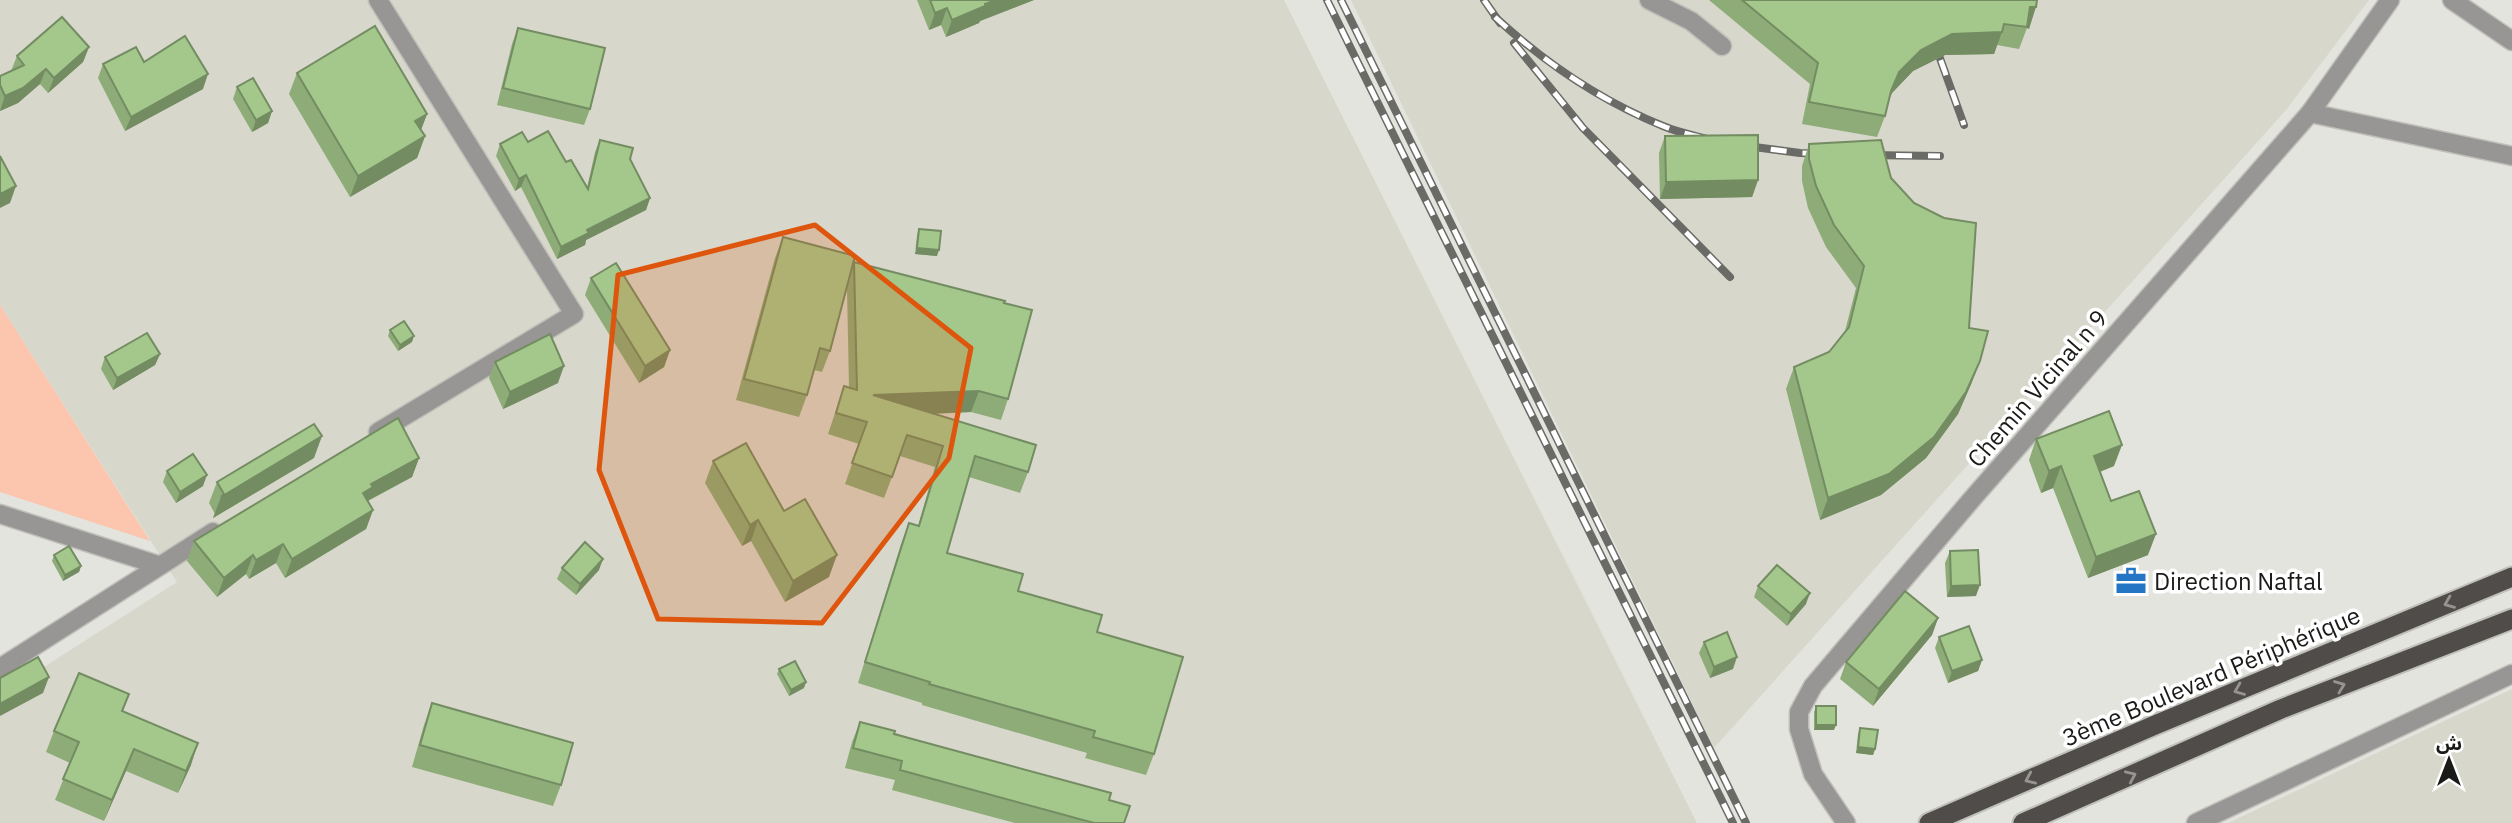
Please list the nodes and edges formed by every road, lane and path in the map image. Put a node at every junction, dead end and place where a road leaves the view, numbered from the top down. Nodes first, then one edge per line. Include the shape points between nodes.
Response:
1 (378, 0) edge
2 (1649, 0) edge
3 (2390, 0) edge
4 (2452, 0) edge
5 (2512, 41) edge
6 (1722, 46) dead end
7 (2310, 113) junction
8 (2512, 156) edge
9 (360, 443) edge
10 (0, 514) edge
11 (230, 522) edge
12 (158, 565) junction
13 (2512, 577) edge
14 (2512, 619) edge
15 (0, 668) edge
16 (2512, 674) edge
17 (1846, 823) edge
18 (1929, 823) edge
19 (2023, 823) edge
20 (2196, 823) edge

1 - 9 street via 573,314
2 - 6 street via 1690,21
3 - 7 street, Chemin Vicinal n 9
4 - 5 street
7 - 8 street
7 - 17 street, Chemin Vicinal n 9 via 1813,686 1799,712 1799,729 1813,774
10 - 12 street
11 - 12 street
12 - 15 street
13 -> 18 highway, 3ème Boulevard Périphérique
19 -> 14 highway via 2281,709
16 - 20 street

